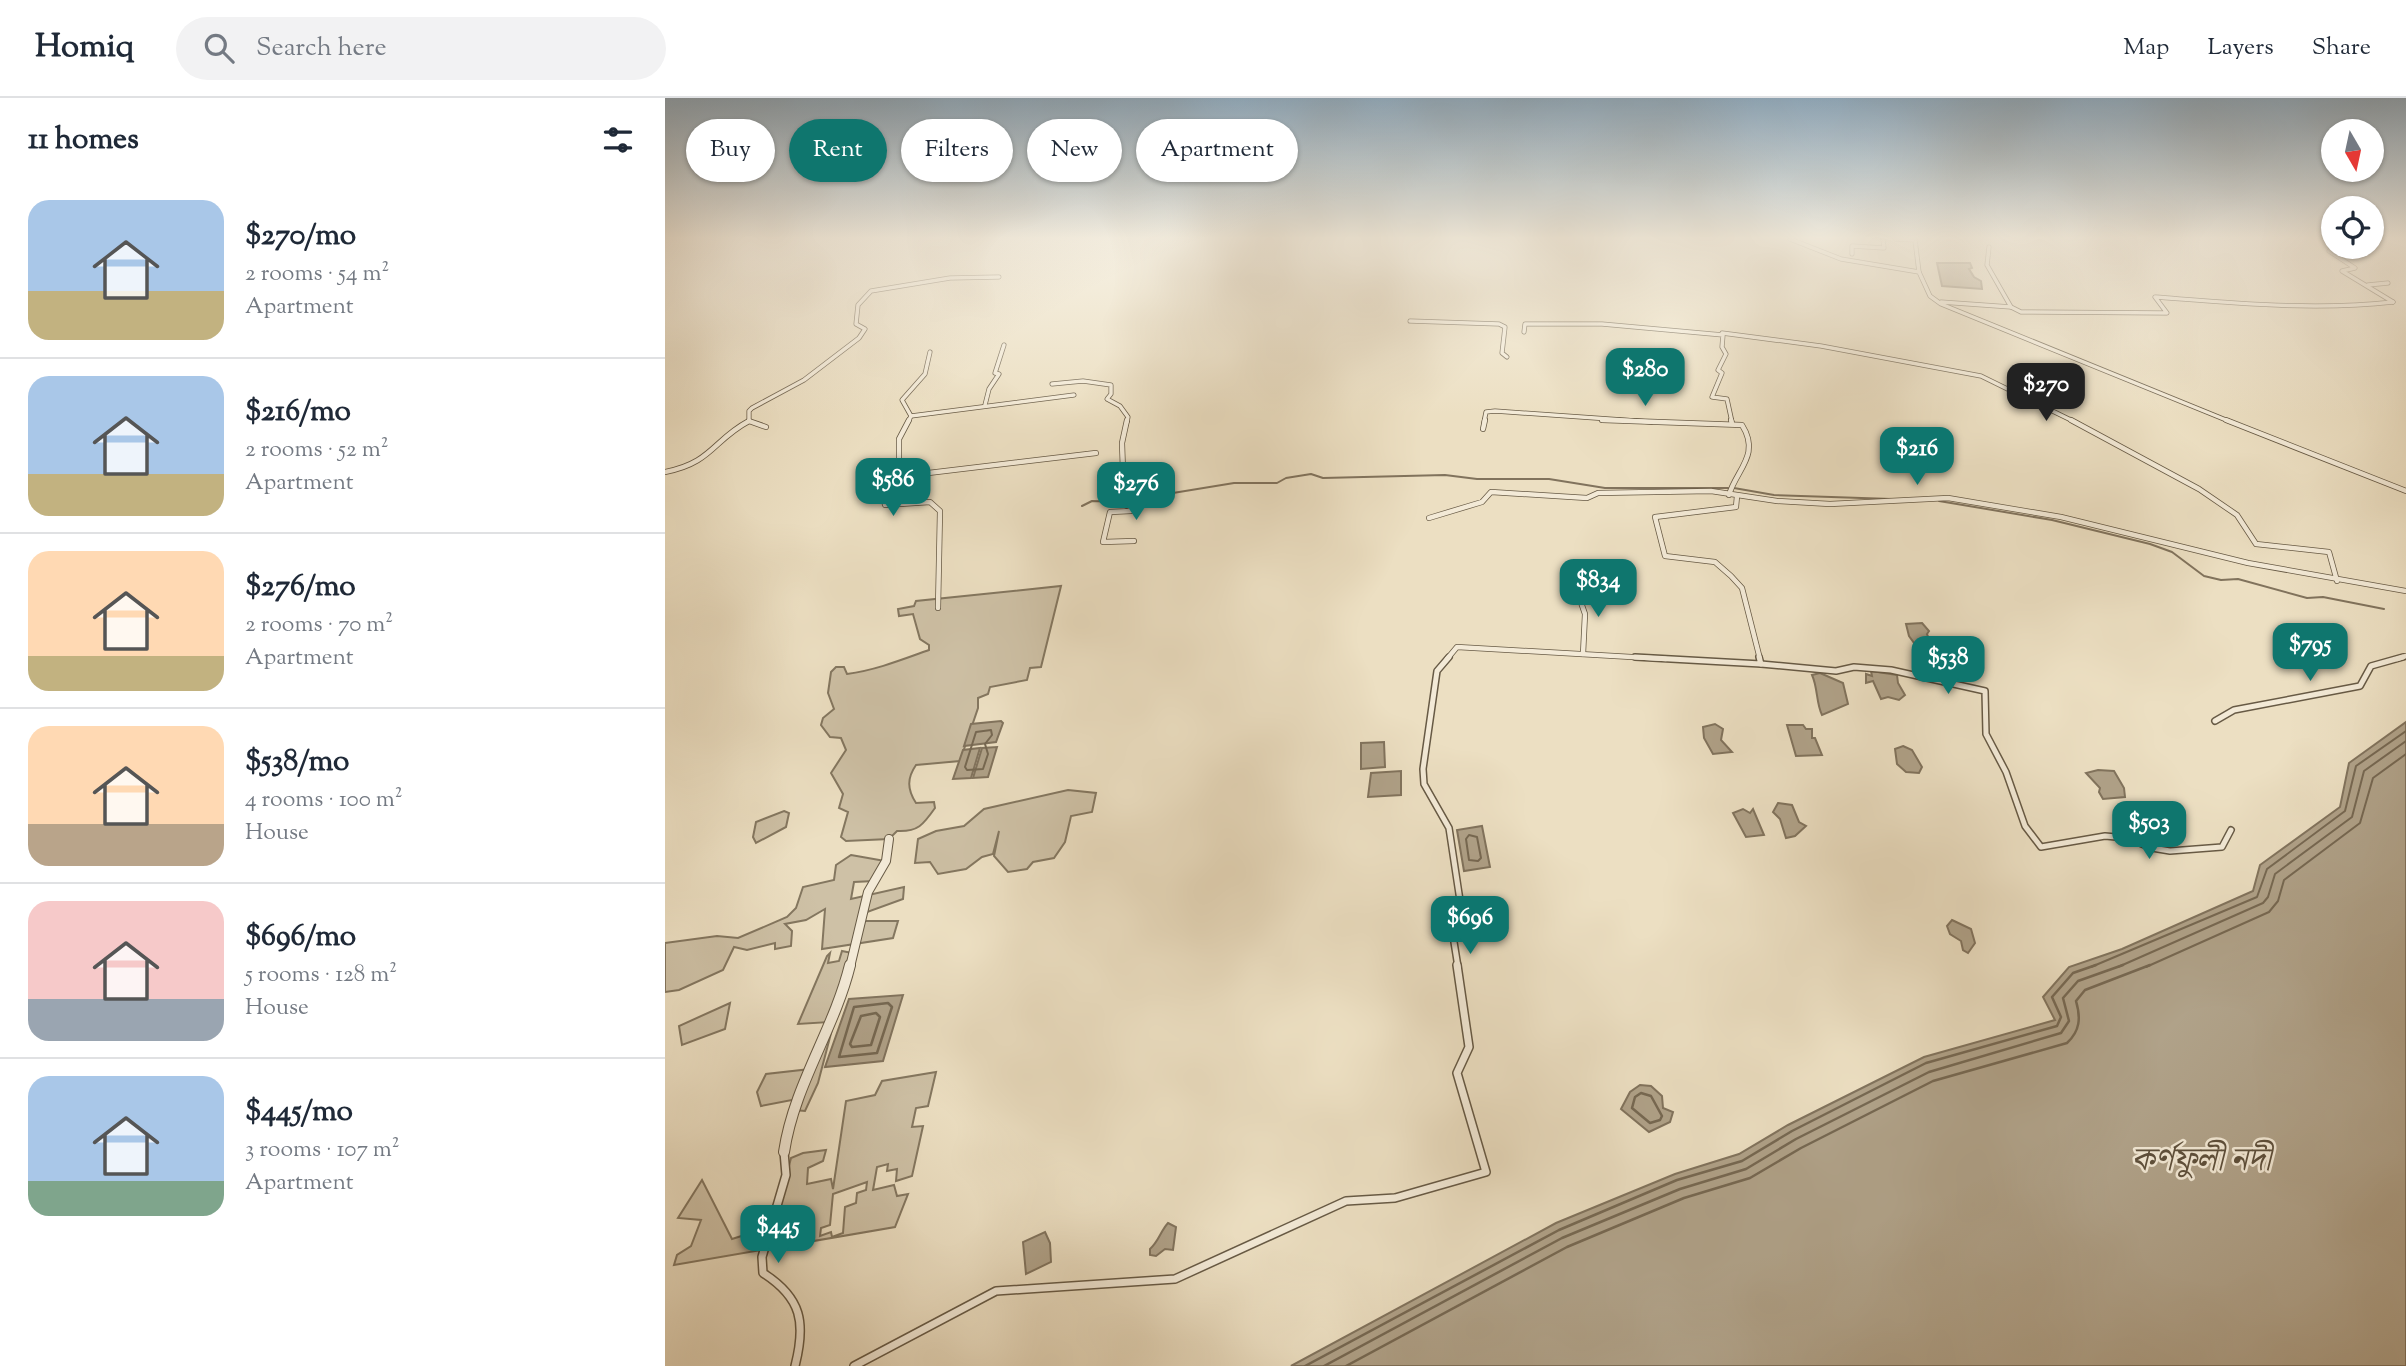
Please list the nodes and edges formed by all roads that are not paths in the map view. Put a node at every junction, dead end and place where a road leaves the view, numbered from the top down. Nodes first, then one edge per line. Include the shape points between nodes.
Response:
1 (866, 298) edge
2 (1933, 298) edge
3 (2006, 298) edge
4 (2156, 298) edge
5 (2172, 298) edge
6 (2387, 298) edge
7 (1938, 302) junction
8 (2011, 307) junction
9 (1410, 321) dead end
10 (1524, 332) dead end
11 (1722, 332) dead end
12 (1004, 345) dead end
13 (930, 352) dead end
14 (1507, 357) dead end
15 (1052, 384) dead end
16 (1074, 395) dead end
17 (985, 405) junction
18 (911, 416) junction
19 (749, 421) junction
20 (1732, 424) junction
21 (766, 427) dead end
22 (1483, 429) dead end
23 (1096, 453) dead end
24 (665, 472) edge
25 (895, 477) junction
26 (2406, 491) edge
27 (1733, 495) junction
28 (1429, 518) dead end
29 (1134, 541) dead end
30 (2337, 581) junction
31 (1577, 591) dead end
32 (2406, 591) edge
33 (938, 607) dead end
34 (1583, 654) junction
35 (2406, 656) edge
36 (1761, 664) junction
37 (2215, 721) dead end
38 (2231, 830) dead end
39 (889, 839) dead end
40 (784, 1152) joint
41 (795, 1366) edge
42 (853, 1366) edge

1 - 19 street via 854,322 865,329 859,338 804,380 752,408
2 - 7 street
3 - 8 street
4 - 8 street via 2167,313 2021,312
5 - 6 street via 2358,306 2393,302
7 - 8 street
7 - 26 street via 2072,360
9 - 14 street via 1499,324 1505,327 1501,346
10 - 20 street via 1525,324 1602,324 1723,335 1726,354 1712,397 1727,398
11 - 30 street via 1821,346 1981,376 2002,384 2199,489 2237,515 2256,544 2329,552
12 - 17 street via 995,373 999,373
13 - 18 street via 925,374 902,400
15 - 29 street via 1083,381 1111,385 1107,399 1128,417 1122,443 1124,501 1132,507 1131,511 1110,512 1103,542
16 - 17 street
17 - 18 street
18 - 25 street via 899,439
19 - 21 street
19 - 24 street via 692,467
20 - 22 street via 1495,411 1486,412
20 - 27 street via 1746,427 1748,458 1732,484
23 - 25 street
25 - 33 street via 885,505 930,502 940,511
27 - 28 street via 1711,491 1598,493 1587,498 1491,492 1482,502
27 - 30 street via 1830,504 1948,498 2061,517 2248,564
27 - 36 street via 1736,508 1655,517 1665,556 1715,562 1742,588
30 - 32 street
31 - 34 street via 1585,614
34 - 36 street
34 - 42 street via 1458,647 1437,671 1423,777 1449,828 1461,906 1454,942 1469,1047 1457,1073 1486,1172 1395,1198 1346,1201 1175,1279 996,1291
35 - 37 street via 2371,666 2360,686 2234,710
36 - 38 street via 1836,671 1854,667 1891,670 1985,691 1986,734 2006,772 2025,826 2041,847 2090,836 2130,838 2170,852 2198,851 2222,847
39 - 40 street via 888,858 868,890 840,1000 804,1079
40 - 41 street via 786,1175 762,1257 763,1273 791,1294 798,1306 801,1321

